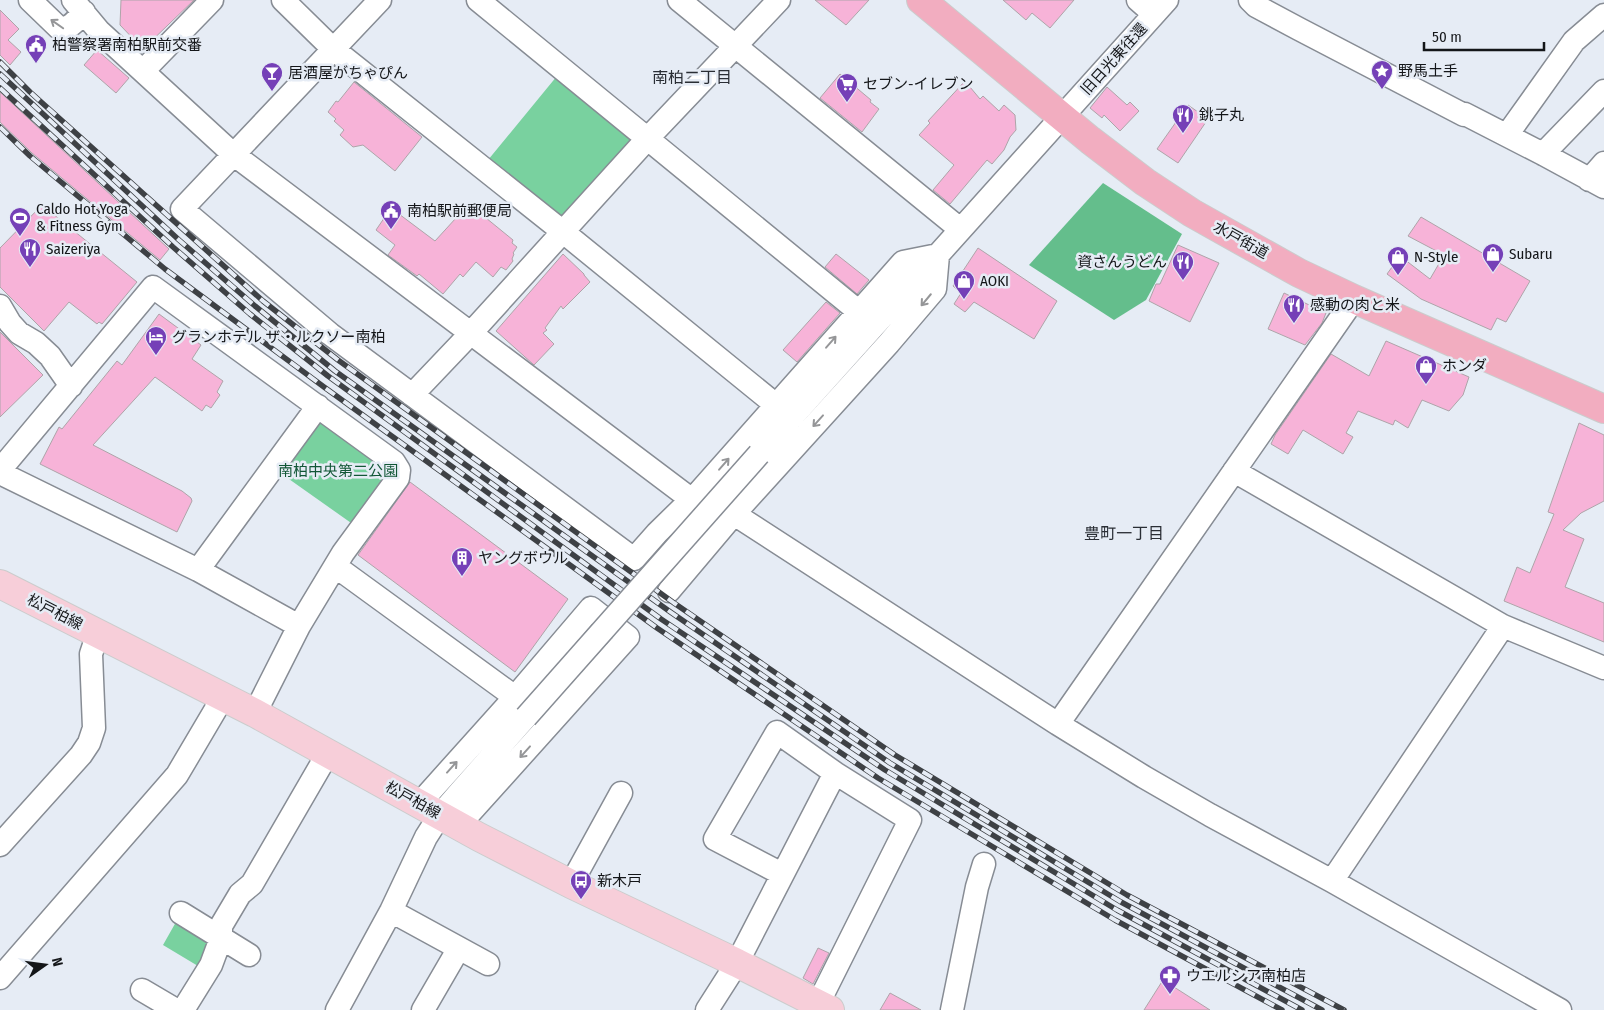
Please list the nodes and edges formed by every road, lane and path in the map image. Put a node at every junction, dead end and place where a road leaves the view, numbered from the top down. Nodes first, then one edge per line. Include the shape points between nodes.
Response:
1 (30, 0) edge
2 (212, 0) edge
3 (283, 0) edge
4 (380, 0) edge
5 (478, 0) edge
6 (679, 0) edge
7 (779, 0) edge
8 (921, 0) edge
9 (1250, 0) edge
10 (1153, 5) edge
11 (79, 6) edge
12 (1604, 15) edge
13 (736, 46) junction
14 (332, 48) junction
15 (143, 71) junction
16 (1604, 91) edge
17 (1062, 118) junction
18 (1507, 136) junction
19 (648, 138) junction
20 (233, 154) junction
21 (1543, 154) junction
22 (1599, 177) edge
23 (960, 229) junction
24 (562, 231) junction
25 (938, 255) junction
26 (1354, 299) junction
27 (0, 306) edge
28 (858, 311) junction
29 (471, 333) junction
30 (71, 386) junction
31 (412, 396) junction
32 (776, 405) junction
33 (318, 406) junction
34 (1604, 409) edge
35 (1234, 471) junction
36 (0, 472) edge
37 (691, 500) junction
38 (730, 520) junction
39 (336, 566) junction
40 (198, 570) junction
41 (0, 584) edge
42 (669, 591) dead end
43 (298, 626) junction
44 (1503, 626) junction
45 (98, 633) junction
46 (1604, 668) edge
47 (519, 693) junction
48 (224, 697) junction
49 (255, 713) junction
50 (557, 715) junction
51 (1058, 724) junction
52 (328, 753) junction
53 (835, 773) junction
54 (622, 793) dead end
55 (440, 815) junction
56 (0, 845) edge
57 (984, 864) dead end
58 (782, 874) junction
59 (1332, 881) junction
60 (571, 884) junction
61 (391, 911) junction
62 (181, 913) dead end
63 (220, 938) junction
64 (459, 948) junction
65 (249, 955) dead end
66 (737, 963) junction
67 (488, 964) dead end
68 (0, 978) edge
69 (142, 990) dead end
70 (824, 1007) edge
71 (176, 1010) edge
72 (183, 1010) edge
73 (337, 1010) edge
74 (423, 1010) edge
75 (707, 1010) edge
76 (952, 1010) edge
77 (1560, 1010) edge

11 -> 1 street via 69,28 64,29
2 - 15 street
3 - 14 street
4 - 14 street
5 - 19 street
6 - 13 street
7 - 13 street
8 - 17 highway, 水戸街道
9 - 18 street via 1308,34
10 - 17 street, 旧日光東往還
11 - 15 street via 99,30
12 - 18 street via 1574,40
13 - 19 street
13 - 23 street
14 - 20 street
14 - 24 street
15 - 20 street
16 - 21 street
17 - 23 street, 旧日光東往還
17 - 26 highway, 水戸街道 via 1145,182 1192,213 1299,273
18 - 21 street
19 - 24 street
19 - 28 street
20 - 29 street
20 - 31 street via 182,209 330,334
21 - 22 street
23 - 25 street, 旧日光東往還
24 - 29 street
24 - 32 street
25 - 28 street via 903,262
25 -> 38 street via 935,289
25 - 55 street, 旧日光東往還, bridge
26 - 34 highway, 水戸街道
26 - 35 street
27 - 30 street via 20,333 50,356
32 -> 28 street
29 - 31 street
29 - 37 street
30 - 33 street via 153,287
30 - 36 street
31 - 37 street via 634,559
37 -> 32 street
33 - 39 street via 394,462 398,470 398,478
33 - 40 street
35 - 44 street
35 - 51 street
36 - 40 street
37 - 38 street
38 - 42 street
38 - 51 street
39 - 43 street
39 - 47 street
40 - 43 street
41 - 45 main road, 松戸柏線
43 - 49 street
44 - 46 street
44 - 59 street
45 - 48 main road, 松戸柏線
45 - 56 street via 91,654 94,728 90,743
47 - 50 street
47 - 50 street via 591,608 628,637
55 -> 47 street
48 - 49 main road, 松戸柏線
48 - 68 street via 177,775
49 - 52 main road, 松戸柏線
50 -> 55 street
51 - 59 street via 1210,815
52 - 55 main road, 松戸柏線
52 - 63 street via 252,884 240,894 221,926
53 - 58 street
53 - 58 street via 777,732 715,839
53 - 70 street via 910,820
54 - 60 street
55 - 60 main road, 松戸柏線
55 - 61 street
57 - 76 street
58 - 66 street
59 - 77 street
60 - 66 main road, 松戸柏線
61 - 64 street
61 - 73 street
62 - 63 street
63 - 65 street
63 - 72 street via 212,965
64 - 67 street
64 - 74 street
66 - 70 main road, 松戸柏線
66 - 75 street
69 - 71 street

